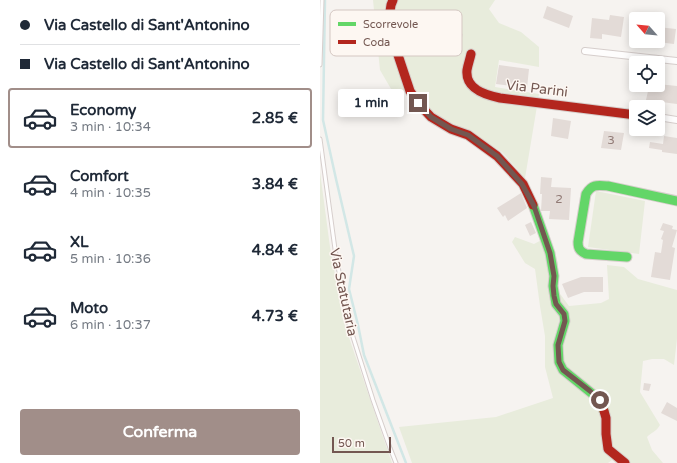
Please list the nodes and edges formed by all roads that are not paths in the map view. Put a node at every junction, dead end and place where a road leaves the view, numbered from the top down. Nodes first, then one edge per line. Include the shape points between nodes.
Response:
1 (322, 0) edge
2 (393, 0) edge
3 (391, 10) edge
4 (585, 52) dead end
5 (471, 54) dead end
6 (398, 56) edge
7 (677, 61) edge
8 (320, 65) edge
9 (629, 114) edge
10 (665, 119) edge
11 (677, 120) edge
12 (320, 139) edge
13 (677, 201) edge
14 (627, 257) dead end
15 (396, 463) edge
16 (625, 463) edge

1 - 8 lane
2 - 3 street
4 - 7 street
5 - 9 street, Via Parini via 468,78 481,93
6 - 16 street via 410,91 418,103 431,117 451,129 468,135 497,156 522,184 531,200 550,253 556,304 564,314 565,321 558,345 559,362 563,370 600,400 606,418 608,450
10 - 11 street
12 - 15 lane, Via Statutaria via 347,318
13 - 14 street via 608,186 598,185 588,189 578,248 586,254

